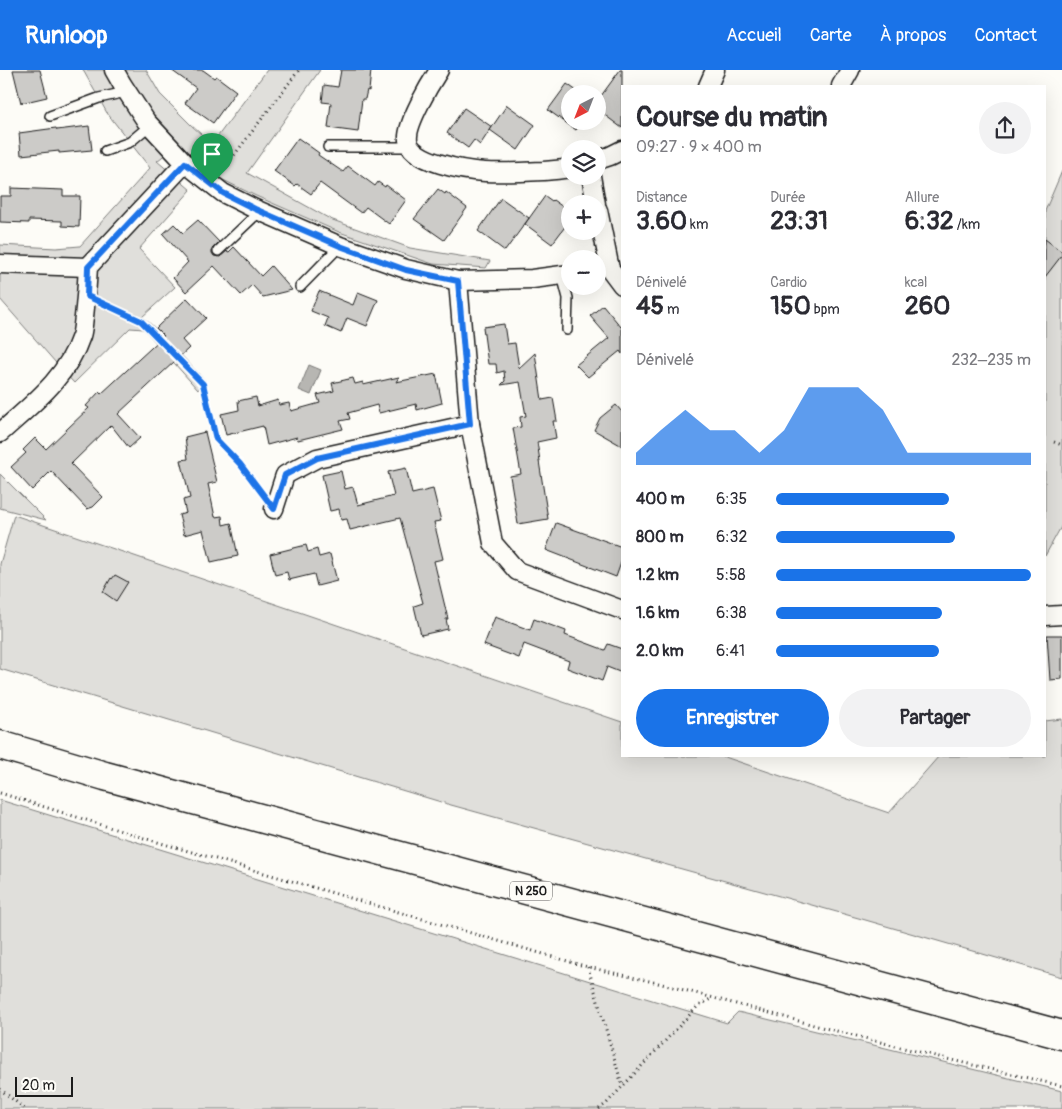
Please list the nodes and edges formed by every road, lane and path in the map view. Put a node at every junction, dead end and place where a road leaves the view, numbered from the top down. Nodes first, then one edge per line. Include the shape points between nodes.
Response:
1 (114, 70) edge
2 (299, 70) edge
3 (439, 70) edge
4 (715, 70) edge
5 (850, 70) edge
6 (708, 85) edge
7 (842, 85) edge
8 (126, 92) junction
9 (50, 116) dead end
10 (150, 125) junction
11 (328, 147) dead end
12 (411, 147) junction
13 (621, 150) edge
14 (104, 152) dead end
15 (606, 157) edge
16 (185, 163) junction
17 (561, 169) edge
18 (212, 184) junction
19 (260, 211) junction
20 (604, 240) edge
21 (340, 246) junction
22 (218, 251) dead end
23 (0, 264) edge
24 (88, 267) junction
25 (610, 269) edge
26 (561, 276) edge
27 (458, 281) junction
28 (621, 284) edge
29 (300, 287) dead end
30 (568, 295) edge
31 (87, 296) junction
32 (567, 330) dead end
33 (470, 424) junction
34 (0, 433) edge
35 (1054, 442) dead end
36 (1062, 445) edge
37 (274, 509) joint
38 (621, 610) edge
39 (1062, 615) edge
40 (1046, 616) edge
41 (0, 746) edge
42 (0, 793) edge
43 (588, 968) junction
44 (712, 997) junction
45 (1062, 1035) edge
46 (622, 1086) junction
47 (1062, 1086) edge
48 (0, 1089) edge
49 (26, 1109) edge
50 (600, 1109) edge

1 - 8 street
2 - 18 path
3 - 12 street via 409,126
4 - 6 street
5 - 7 street
8 - 9 lane via 98,98
8 - 10 street
10 - 14 lane via 130,142
10 - 16 street
11 - 12 lane
12 - 17 street via 426,159 484,172
13 - 15 street
16 - 18 street
16 - 24 street
18 - 19 street
19 - 21 street
19 - 22 lane
20 - 25 street
21 - 27 street via 406,270
21 - 29 lane
23 - 24 street
24 - 31 street
25 - 28 street
26 - 27 street
27 - 33 street
30 - 32 lane
31 - 34 street via 81,334 63,371 51,387
31 - 37 path via 141,321 203,384 216,439 240,464
33 - 37 street via 317,458 285,475
33 - 38 street via 493,543 517,571
35 - 36 path
39 - 40 street
41 - 45 main road, N 250
42 - 43 path
43 - 44 path
43 - 46 path
44 - 46 path via 697,1007
44 - 47 path via 925,1054
46 - 50 path
48 - 49 path

